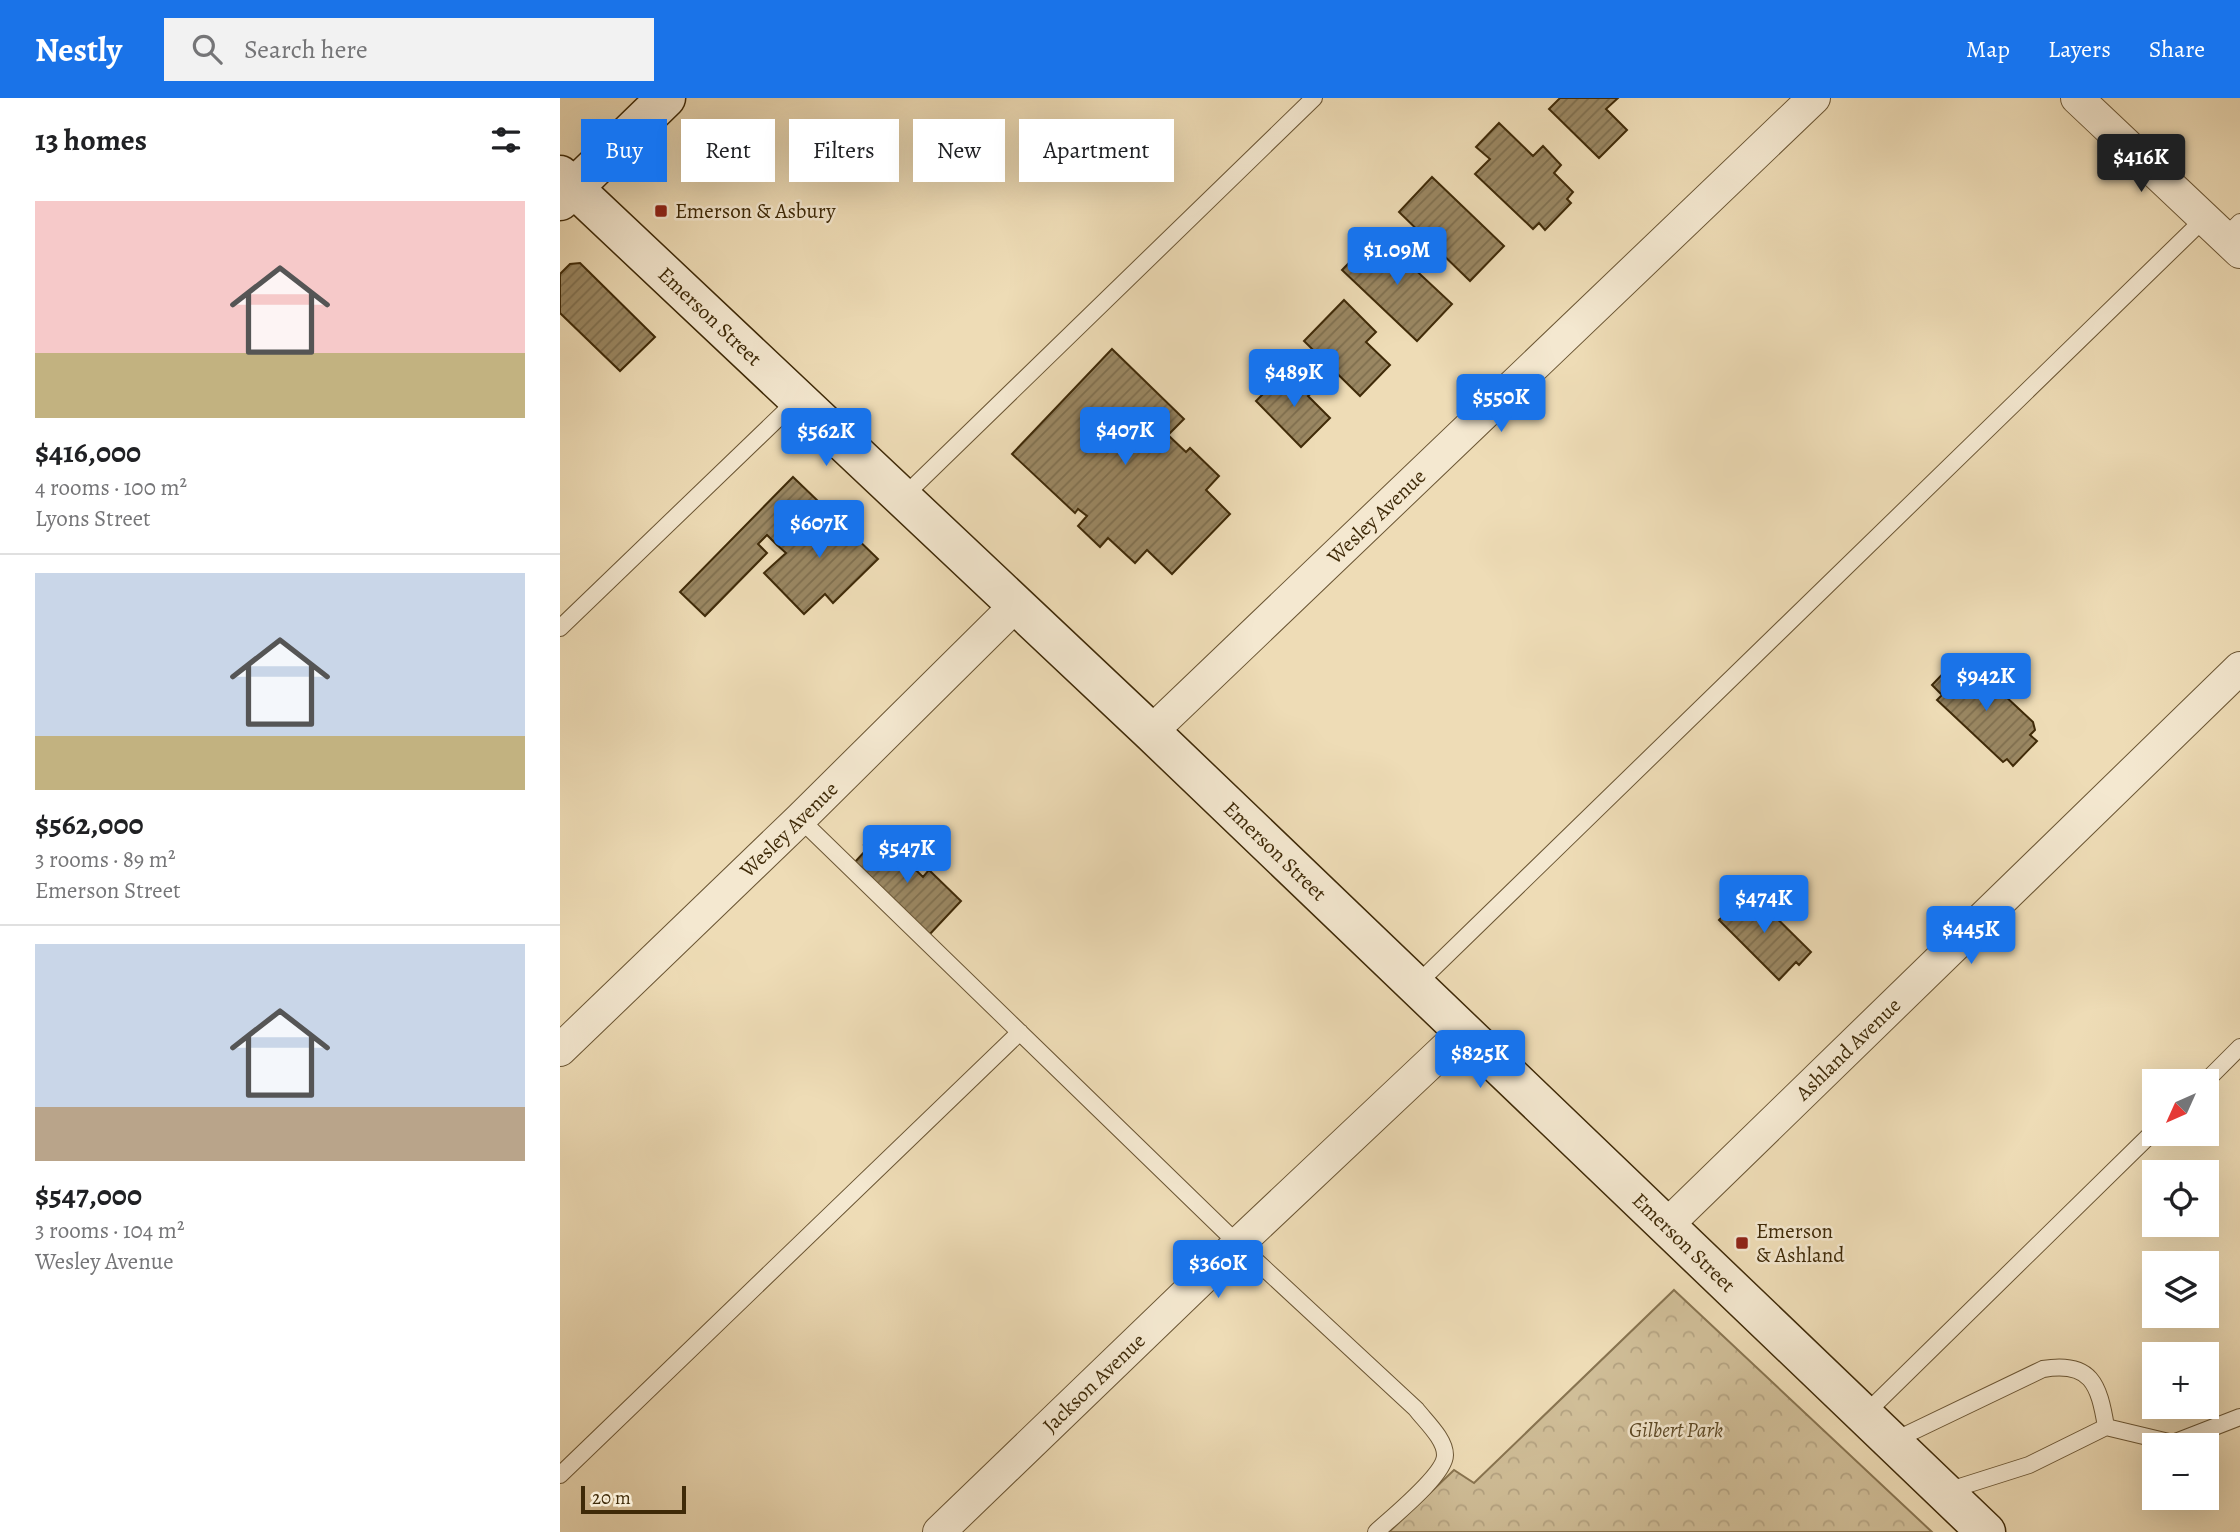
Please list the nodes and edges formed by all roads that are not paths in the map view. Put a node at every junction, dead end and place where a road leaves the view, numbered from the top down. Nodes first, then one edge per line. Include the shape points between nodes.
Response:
1 (666, 98) edge
2 (1314, 98) edge
3 (1814, 98) edge
4 (2077, 98) edge
5 (564, 188) edge
6 (2227, 232) edge
7 (797, 400) junction
8 (902, 498) junction
9 (1016, 605) junction
10 (560, 628) edge
11 (2240, 668) edge
12 (1151, 732) junction
13 (800, 819) junction
14 (1415, 986) junction
15 (1020, 1032) junction
16 (1463, 1032) junction
17 (2240, 1047) edge
18 (560, 1050) edge
19 (2218, 1069) edge
20 (2142, 1143) edge
21 (1666, 1226) junction
22 (1238, 1244) junction
23 (1864, 1415) junction
24 (2240, 1417) edge
25 (2106, 1427) junction
26 (1891, 1442) junction
27 (560, 1475) edge
28 (1944, 1492) junction
29 (939, 1532) edge
30 (1376, 1532) edge
31 (1986, 1532) edge

1 - 5 main road
2 - 8 lane
3 - 12 street, Wesley Avenue
4 - 6 street
5 - 7 main road, Emerson Street
6 - 14 lane
7 - 8 main road, Emerson Street
7 - 10 lane
8 - 9 main road, Emerson Street
9 - 12 main road, Emerson Street
9 - 13 street, Wesley Avenue
11 - 21 street, Ashland Avenue
12 - 14 main road, Emerson Street
13 - 15 lane
13 - 18 street, Wesley Avenue
14 - 16 main road, Emerson Street
15 - 22 lane
15 - 27 lane
16 - 21 main road, Emerson Street
16 - 22 street, Jackson Avenue
17 - 19 lane
20 - 23 lane
21 - 23 main road, Emerson Street
22 - 29 street, Jackson Avenue
22 - 30 lane via 1416,1409 1440,1439 1445,1454 1434,1477
23 - 26 main road, Emerson Street
24 - 25 lane via 2173,1443
25 - 26 lane via 2102,1401 2091,1380 2077,1369 2063,1366 2043,1369
25 - 28 lane via 2029,1465
26 - 28 main road, Emerson Street
28 - 31 main road, Emerson Street

